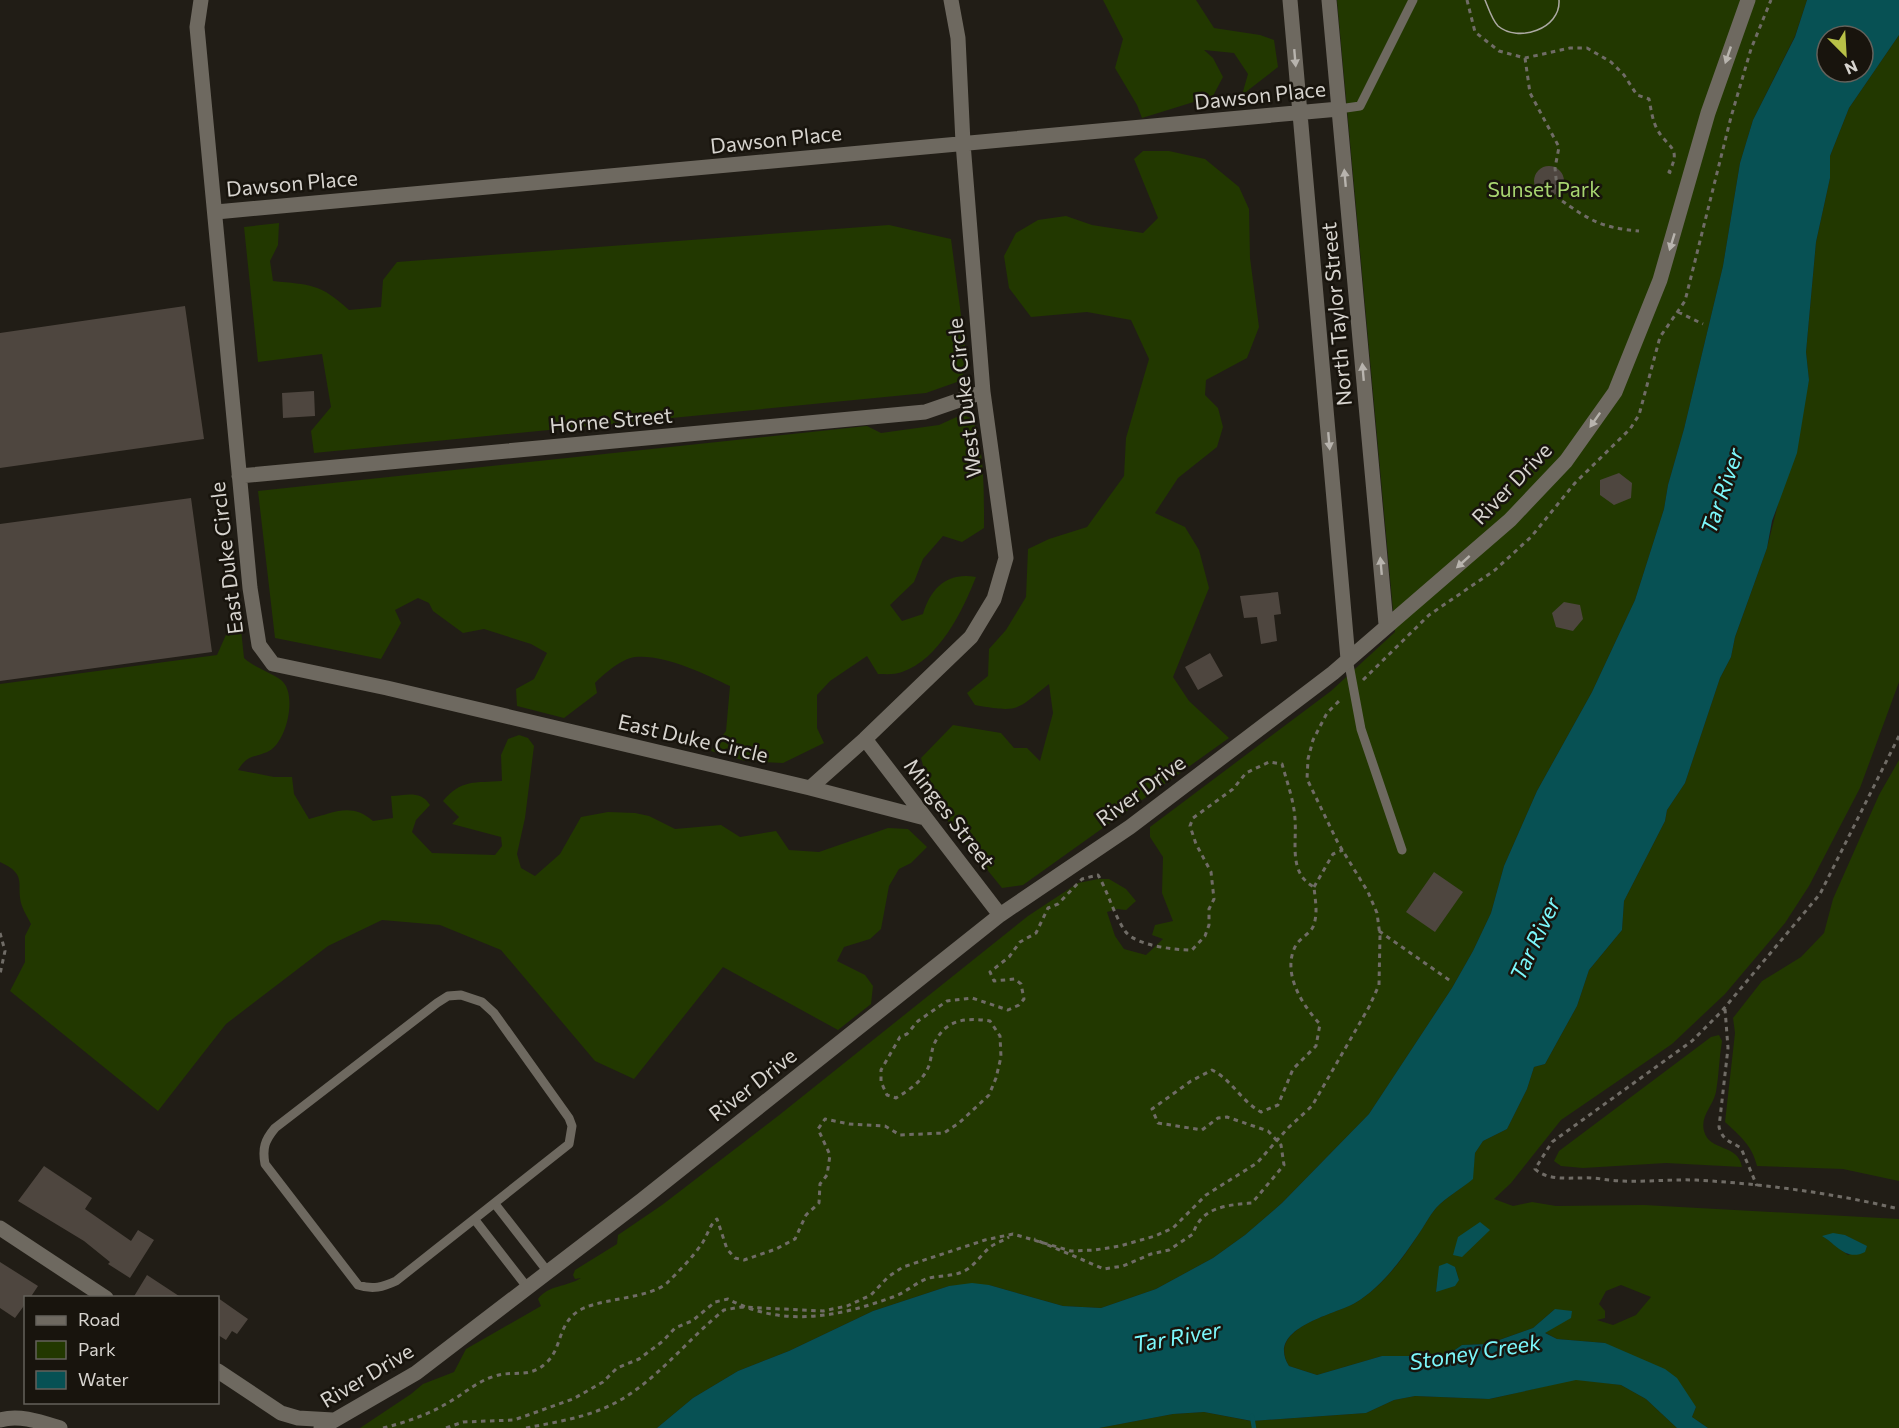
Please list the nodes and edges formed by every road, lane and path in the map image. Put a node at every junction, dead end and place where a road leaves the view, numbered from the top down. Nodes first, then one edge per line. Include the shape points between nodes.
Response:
1 (201, 0) edge
2 (951, 0) edge
3 (1290, 0) edge
4 (1329, 0) edge
5 (1413, 0) edge
6 (1467, 0) edge
7 (1748, 0) edge
8 (1525, 58) junction
9 (1339, 109) junction
10 (1301, 114) junction
11 (963, 143) junction
12 (1669, 172) dead end
13 (1707, 183) dead end
14 (1713, 185) dead end
15 (216, 212) junction
16 (1640, 231) dead end
17 (1678, 312) dead end
18 (1703, 324) dead end
19 (983, 392) junction
20 (238, 476) junction
21 (1386, 624) junction
22 (1348, 659) junction
23 (1339, 700) dead end
24 (1899, 736) edge
25 (865, 739) junction
26 (810, 788) junction
27 (925, 818) junction
28 (1343, 850) junction
29 (1402, 850) dead end
30 (1314, 887) junction
31 (1000, 915) junction
32 (1380, 931) junction
33 (0, 933) edge
34 (0, 974) edge
35 (1452, 982) dead end
36 (1725, 1008) junction
37 (1276, 1140) junction
38 (1757, 1186) junction
39 (495, 1204) junction
40 (1899, 1209) edge
41 (475, 1220) junction
42 (0, 1228) edge
43 (1013, 1234) junction
44 (1034, 1239) junction
45 (548, 1272) junction
46 (527, 1287) junction
47 (103, 1296) edge
48 (741, 1307) junction
49 (219, 1372) edge
50 (0, 1420) edge
51 (337, 1420) junction
52 (60, 1428) edge
53 (321, 1428) edge
54 (383, 1428) edge
55 (446, 1428) edge
56 (526, 1428) edge

1 - 15 street, East Duke Circle via 197,27
2 - 11 street, West Duke Circle via 958,38
3 -> 10 street
4 - 9 street, North Taylor Street
5 - 9 lane via 1360,106
6 - 8 path via 1475,32 1499,51
7 -> 21 street, River Drive via 1708,113 1660,280 1615,392 1566,461 1510,520
8 - 12 path via 1587,48 1611,62 1637,95 1649,99 1658,130 1674,150 1676,160
8 - 16 path via 1530,93 1559,147 1555,168 1558,198 1610,229
9 - 10 street, Dawson Place
21 -> 9 street, North Taylor Street
10 - 11 street, Dawson Place
10 -> 22 street
11 - 15 street, Dawson Place
11 - 19 street, West Duke Circle
13 - 14 path
15 - 20 street, East Duke Circle
17 - 18 path
19 - 20 street, Horne Street via 925,412
19 - 25 street, West Duke Circle via 1006,558 994,599 971,637
20 - 26 street, East Duke Circle via 259,645 273,664
21 - 22 street, River Drive
22 - 29 lane via 1361,729
22 - 31 street, River Drive via 1130,827
23 - 28 path via 1313,740 1307,779
24 - 36 path via 1820,894
25 - 26 street
25 - 27 street, Minges Street
26 - 27 street, East Duke Circle
27 - 31 street, Minges Street
28 - 30 path via 1333,854
28 - 32 path via 1368,892
30 - 37 path via 1314,927 1296,945 1291,967 1297,992 1320,1024 1316,1046 1293,1069 1278,1105 1261,1112 1212,1070 1152,1109 1158,1124 1202,1130 1218,1118 1227,1117 1268,1131
30 - 54 path via 1306,883 1297,868 1295,818 1282,764 1269,762 1246,773 1233,789 1193,818 1190,826 1211,872 1214,899 1205,936 1192,950 1166,949 1132,936 1126,932 1098,875 1082,879 1058,904 1048,908 1036,933 1020,942 990,972 994,981 1015,979 1021,984 1024,999 1018,1005 1008,1010 972,998 946,1001 900,1037 881,1070 880,1082 887,1095 896,1098 913,1088 928,1069 941,1030 972,1018 990,1021 1000,1036 996,1078 988,1095 959,1124 944,1133 900,1135 885,1126 825,1119 818,1129 830,1155 827,1175 820,1184 819,1203 806,1215 795,1239 776,1250 744,1260 735,1258 727,1249 717,1219 697,1250 665,1284 654,1291 583,1308 571,1317 563,1326 549,1361 538,1369 520,1376 497,1375 431,1412
31 - 45 street, River Drive
32 - 35 path
32 - 37 path via 1379,985 1370,1007 1312,1106
33 - 34 path via 5,951
36 - 38 path via 1728,1048 1719,1127 1727,1142 1741,1148
36 - 38 path via 1692,1041 1552,1142 1535,1169 1553,1178 1586,1176 1630,1182 1686,1180
37 - 44 path via 1257,1163 1206,1195 1173,1228 1155,1236 1095,1250 1071,1251
37 - 44 path via 1281,1145 1284,1164 1252,1203 1221,1206 1205,1215 1193,1234 1169,1250 1104,1269
38 - 40 path via 1796,1189
39 - 41 lane
39 - 41 lane via 569,1144 572,1126 494,1013 472,997 448,996 437,1003 275,1128 262,1150 265,1164 358,1285 384,1287 396,1281
39 - 45 lane
41 - 46 lane
42 - 47 street
43 - 44 path
43 - 48 path via 903,1267 871,1295 848,1306 823,1311
43 - 48 path via 991,1246 977,1263 961,1272 928,1279 894,1297 852,1311 798,1317 752,1312
45 - 46 street, River Drive
46 - 51 street, River Drive via 416,1373
48 - 55 path via 728,1299 715,1302 692,1321 675,1328 639,1359 547,1410 514,1420 463,1422
48 - 56 path via 724,1310 645,1382 604,1409
49 - 51 street via 281,1413
50 - 52 street via 38,1421
51 - 53 street, River Drive

